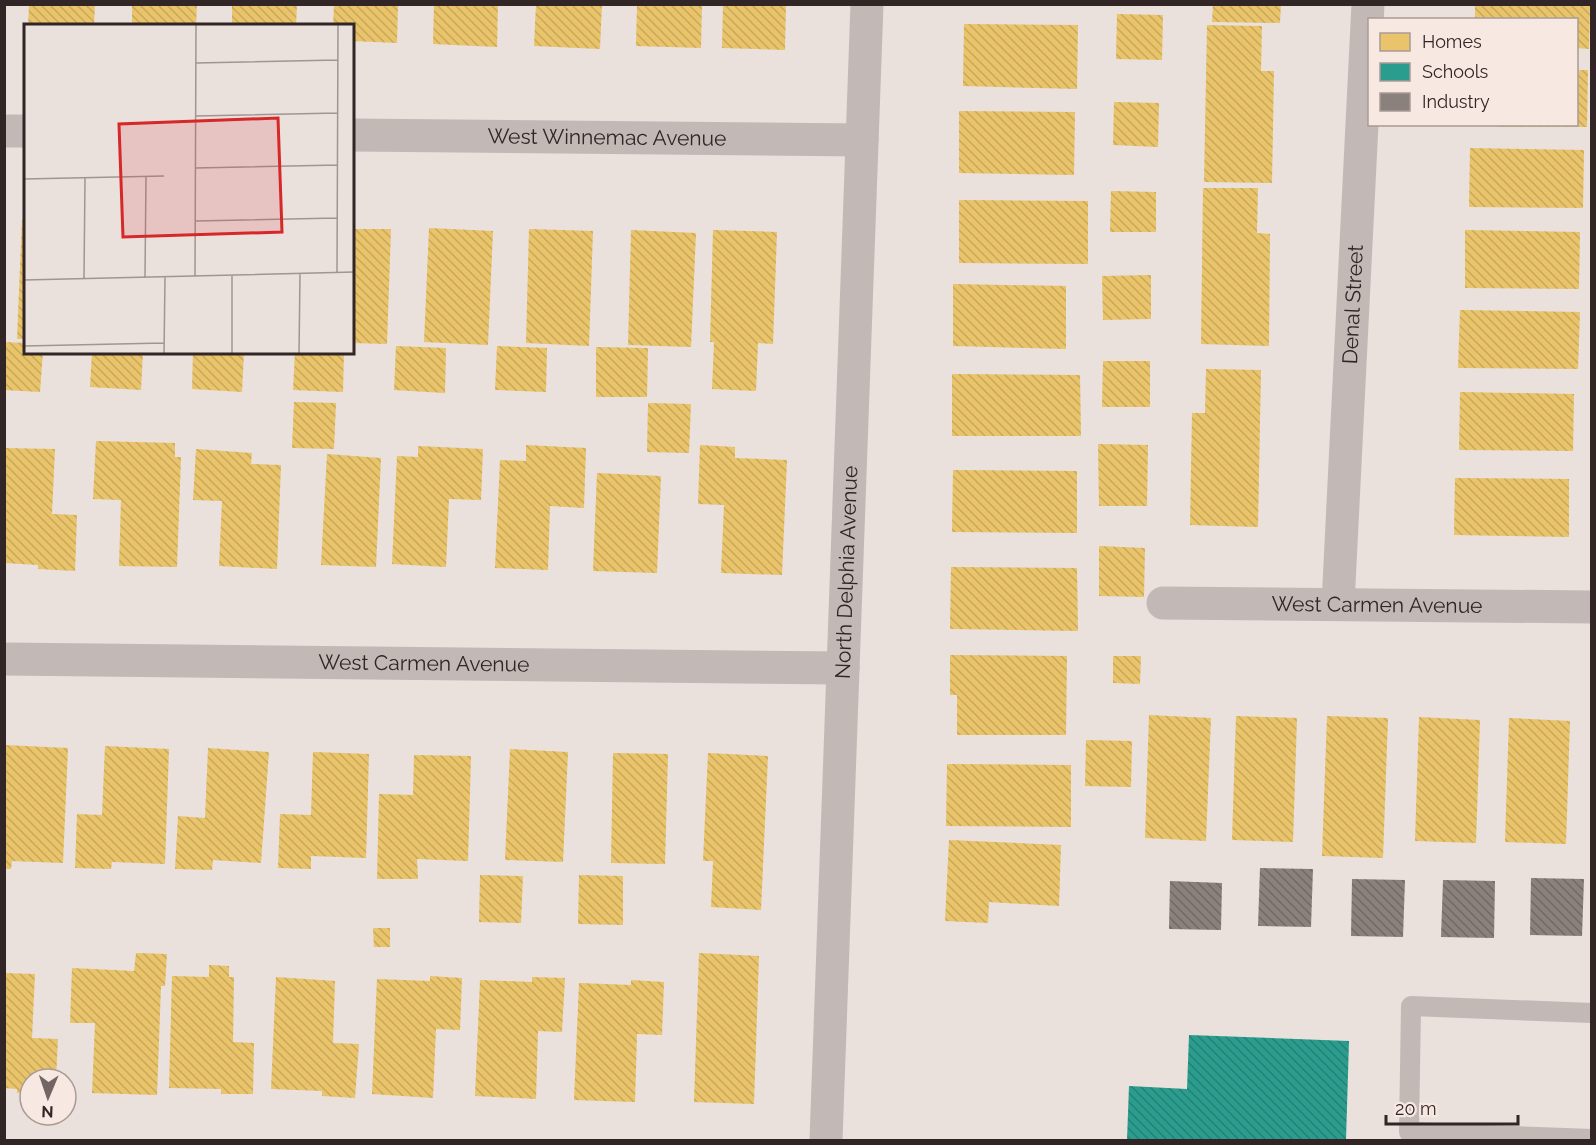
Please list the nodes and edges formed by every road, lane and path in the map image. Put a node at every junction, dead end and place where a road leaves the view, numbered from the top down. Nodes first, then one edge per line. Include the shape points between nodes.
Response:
1 (867, 4) edge
2 (1368, 4) edge
3 (4, 131) edge
4 (24, 131) edge
5 (354, 135) edge
6 (862, 140) junction
7 (1163, 603) dead end
8 (1338, 604) junction
9 (1592, 607) edge
10 (4, 659) edge
11 (843, 668) junction
12 (1592, 1013) edge
13 (1592, 1139) edge
14 (826, 1140) edge

1 - 6 street, North Delphia Avenue
2 - 8 street, Denal Street
3 - 4 street
5 - 6 street, West Winnemac Avenue
6 - 11 street, North Delphia Avenue
7 - 8 street, West Carmen Avenue
8 - 9 street, West Carmen Avenue
10 - 11 street, West Carmen Avenue
11 - 14 street, North Delphia Avenue
12 - 13 lane via 1411,1006 1409,1132

